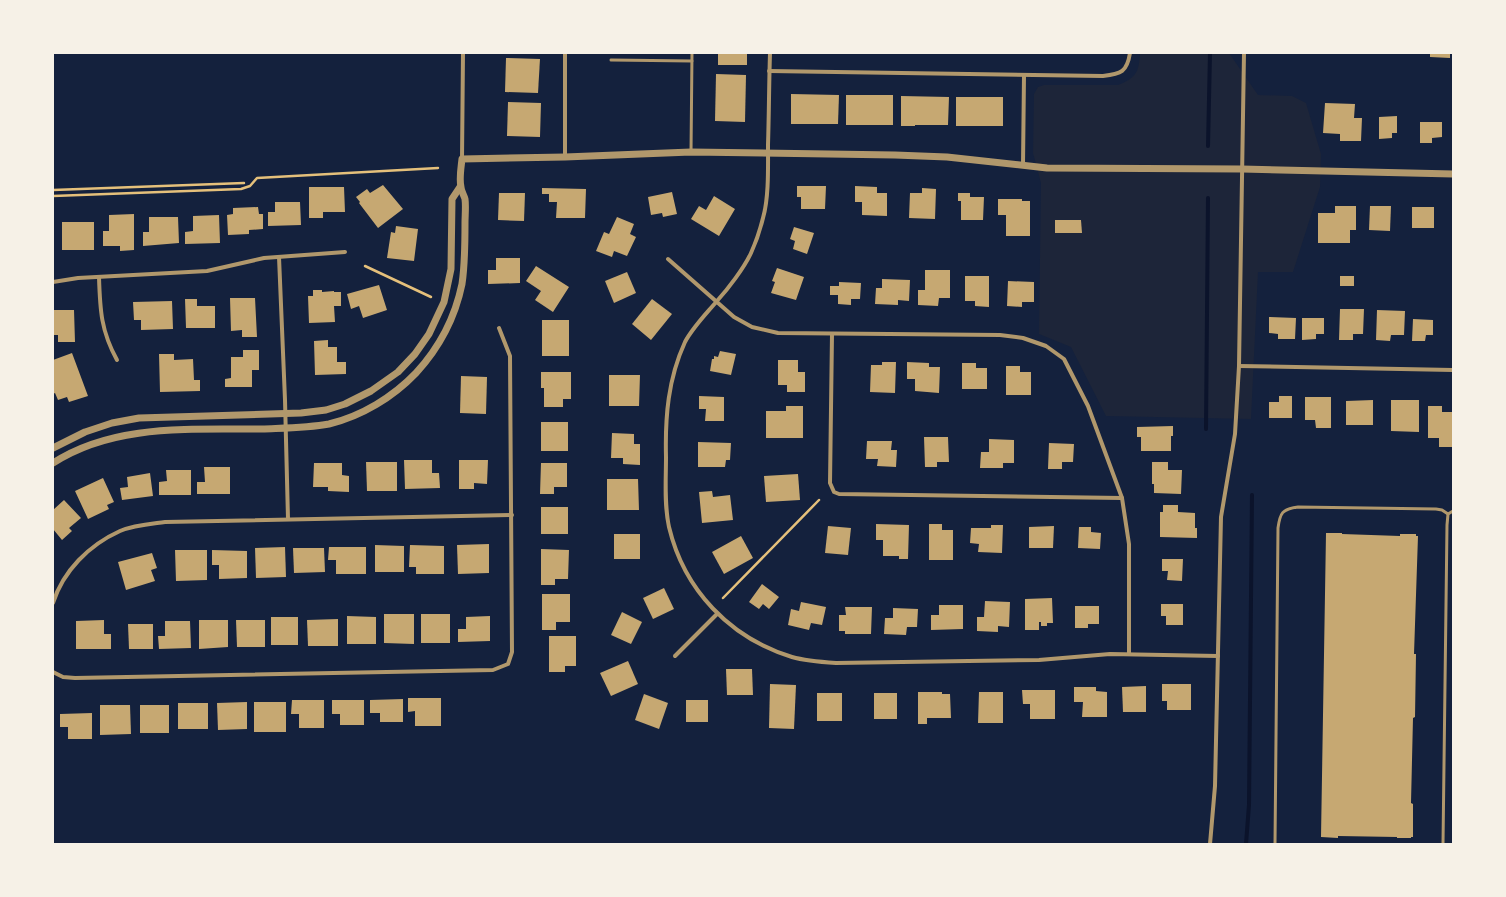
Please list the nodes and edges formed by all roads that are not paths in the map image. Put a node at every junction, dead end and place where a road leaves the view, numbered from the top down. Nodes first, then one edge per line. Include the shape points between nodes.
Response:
1 (463, 53) edge
2 (565, 53) edge
3 (692, 53) edge
4 (770, 53) edge
5 (1130, 53) edge
6 (1244, 53) edge
7 (611, 60) dead end
8 (692, 61) junction
9 (769, 70) junction
10 (1024, 75) junction
11 (691, 152) junction
12 (768, 153) junction
13 (565, 157) junction
14 (462, 159) junction
15 (1023, 166) junction
16 (1242, 169) junction
17 (1453, 174) edge
18 (460, 187) junction
19 (344, 252) dead end
20 (279, 257) junction
21 (668, 259) dead end
22 (99, 277) junction
23 (53, 282) edge
24 (717, 301) junction
25 (499, 328) dead end
26 (832, 334) junction
27 (117, 360) dead end
28 (1239, 366) junction
29 (1453, 370) edge
30 (286, 414) junction
31 (286, 428) junction
32 (53, 448) edge
33 (53, 463) edge
34 (1122, 498) junction
35 (1453, 511) edge
36 (1448, 514) junction
37 (512, 515) junction
38 (288, 520) junction
39 (53, 603) edge
40 (717, 614) junction
41 (1129, 654) junction
42 (675, 656) dead end
43 (1218, 656) junction
44 (53, 672) edge
45 (1210, 844) edge
46 (1275, 844) edge
47 (1442, 844) edge

1 - 14 street
2 - 13 street
3 - 8 lane
4 - 9 street
5 - 10 street via 1123,71 1114,75
6 - 16 street
7 - 8 lane
8 - 11 lane
9 - 10 street
9 - 12 street
10 - 15 street
11 - 12 street
11 - 13 street
12 - 15 street via 947,157
12 - 24 street via 763,217 751,254
13 - 14 street
14 - 18 street
15 - 16 street
16 - 17 street
16 - 28 street
18 - 30 street via 452,199 450,269 444,302 429,334 415,354 388,380 345,404 326,410
18 - 31 street via 465,198 465,257 456,306 440,343 405,384 381,402 357,415 330,423
19 - 20 street
20 - 22 street via 207,271
20 - 30 street
21 - 24 street
22 - 23 street
22 - 27 street via 101,320 110,348
24 - 26 street via 734,317 752,327 778,333
24 - 40 street via 686,340 673,374 665,432 666,504 669,527 694,584
25 - 37 street via 510,356
26 - 34 street via 1000,335 1023,338 1046,346 1064,359 1088,406
26 - 34 street via 830,482 834,492
28 - 29 street
28 - 43 street via 1235,434 1221,517
30 - 31 street
30 - 32 street via 139,418 84,432
31 - 33 street via 145,432 113,437 66,455
31 - 38 street
34 - 41 street via 1129,544
35 - 36 lane
36 - 46 lane via 1436,509 1298,507 1288,508 1279,518
36 - 47 lane
37 - 38 street
37 - 44 street via 512,652 508,664 493,670 75,678 63,677
38 - 39 street via 165,522 120,531 83,556 59,587
40 - 41 street via 771,649 814,662 1039,660
40 - 42 street
41 - 43 street
43 - 45 street via 1215,786

